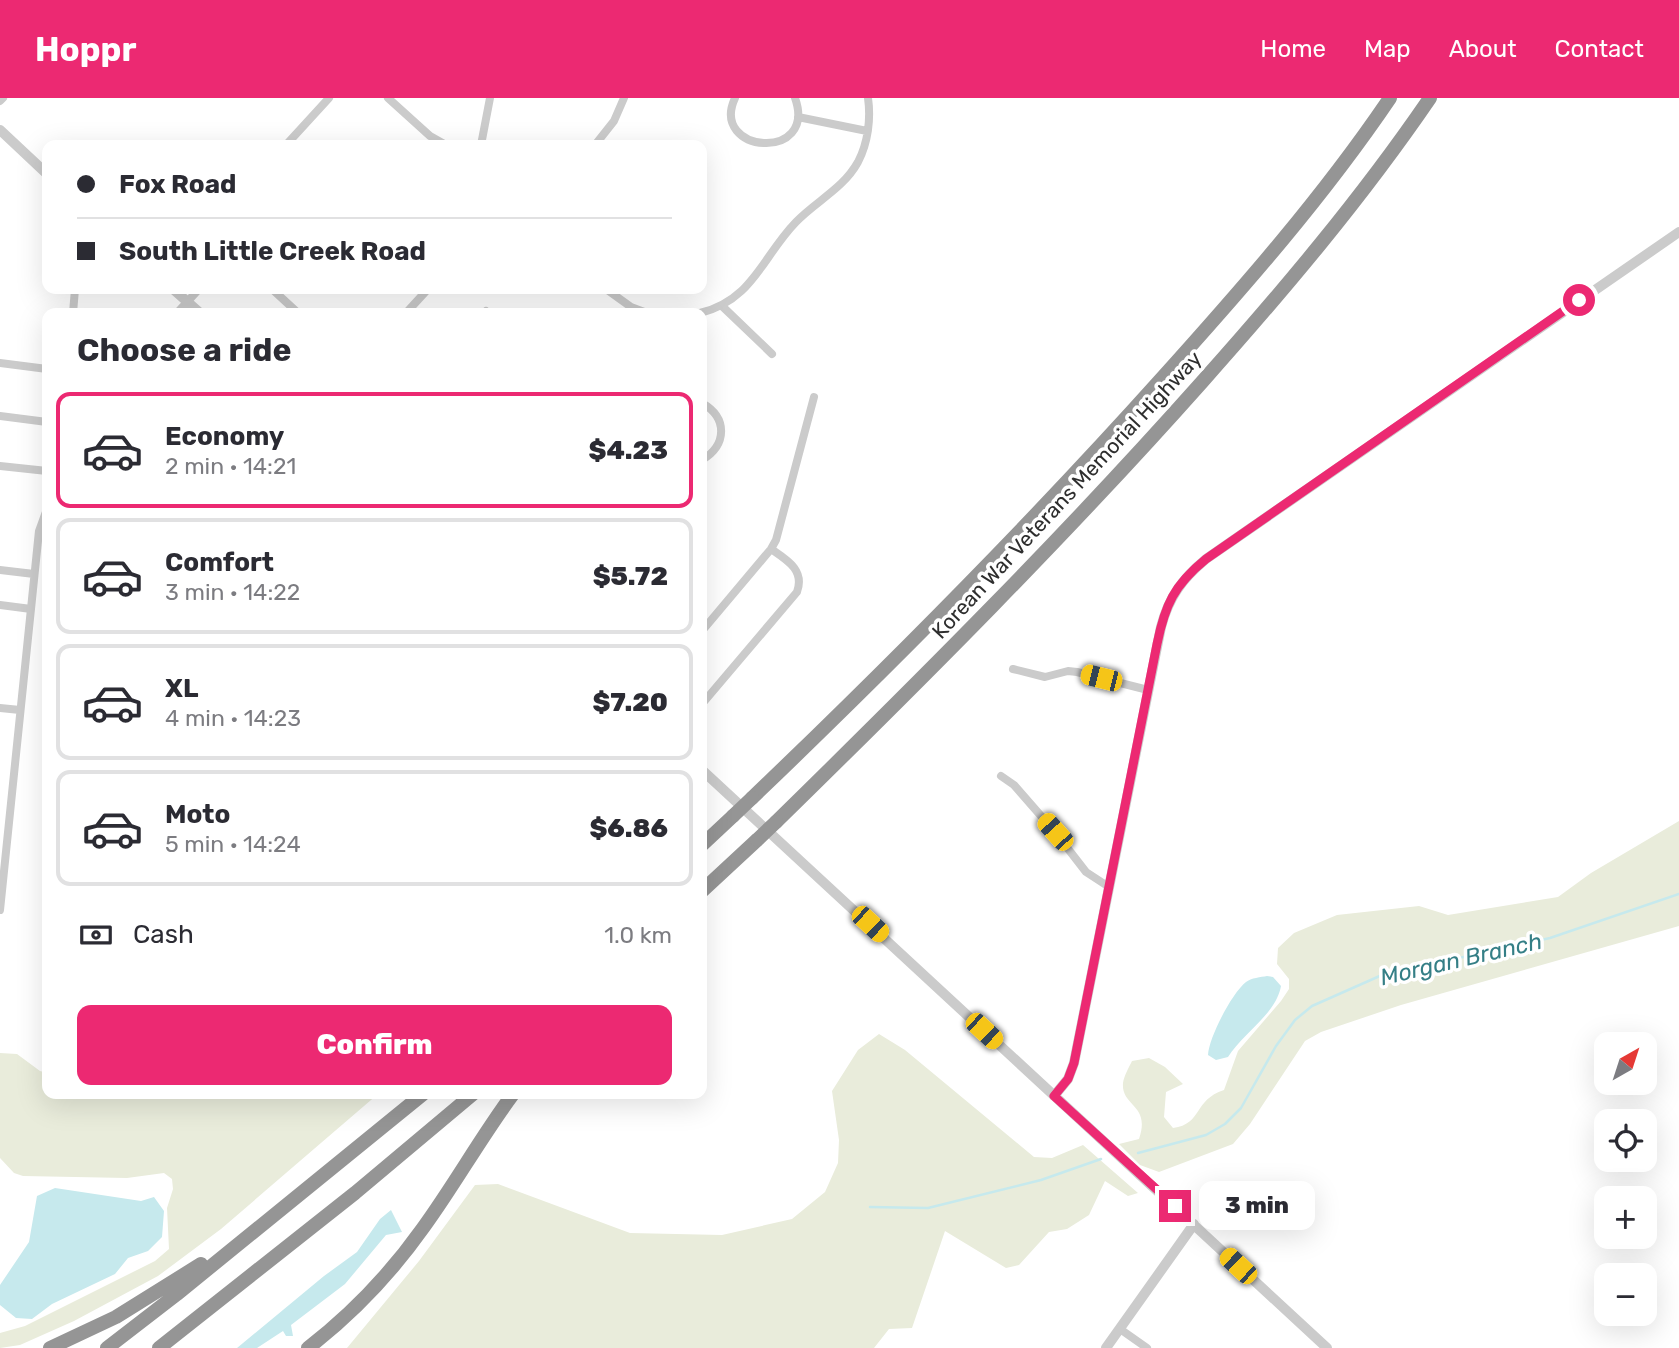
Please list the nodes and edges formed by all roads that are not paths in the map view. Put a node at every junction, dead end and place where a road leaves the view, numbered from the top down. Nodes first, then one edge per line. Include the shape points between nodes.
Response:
1 (329, 98) edge
2 (388, 98) edge
3 (490, 98) edge
4 (624, 98) edge
5 (735, 98) edge
6 (795, 98) edge
7 (868, 98) edge
8 (1390, 98) edge
9 (1430, 98) edge
10 (798, 117) junction
11 (0, 130) edge
12 (867, 131) junction
13 (291, 140) edge
14 (437, 140) edge
15 (482, 140) edge
16 (599, 140) edge
17 (42, 169) edge
18 (1679, 232) edge
19 (178, 294) edge
20 (194, 294) edge
21 (277, 294) edge
22 (423, 294) edge
23 (611, 294) edge
24 (187, 302) junction
25 (722, 306) junction
26 (182, 308) edge
27 (194, 308) edge
28 (292, 308) edge
29 (411, 308) edge
30 (627, 308) edge
31 (707, 311) edge
32 (772, 354) dead end
33 (0, 363) edge
34 (42, 368) edge
35 (814, 397) dead end
36 (707, 407) edge
37 (0, 416) edge
38 (42, 421) edge
39 (707, 456) edge
40 (0, 466) edge
41 (42, 470) edge
42 (42, 523) edge
43 (771, 549) junction
44 (0, 570) edge
45 (34, 574) junction
46 (0, 605) edge
47 (31, 609) junction
48 (707, 625) edge
49 (1013, 669) dead end
50 (1148, 690) junction
51 (707, 698) edge
52 (0, 708) edge
53 (20, 710) junction
54 (707, 775) edge
55 (1001, 776) dead end
56 (0, 794) edge
57 (11, 795) junction
58 (707, 840) edge
59 (707, 886) edge
60 (1109, 887) junction
61 (1, 896) edge
62 (0, 910) edge
63 (1054, 1096) junction
64 (417, 1099) edge
65 (467, 1099) edge
66 (510, 1099) edge
67 (275, 1215) junction
68 (1194, 1224) junction
69 (1120, 1329) junction
70 (50, 1348) edge
71 (107, 1348) edge
72 (159, 1348) edge
73 (308, 1348) edge
74 (1106, 1348) edge
75 (1147, 1348) edge
76 (1327, 1348) edge

1 - 13 street
2 - 14 street
3 - 15 street
4 - 16 street
5 - 10 street via 734,124 758,144 779,142
6 - 10 street
7 - 12 street
8 - 58 highway, Korean War Veterans Memorial Highway, bridge via 1288,233 1118,427 932,622
9 - 59 highway, Korean War Veterans Memorial Highway, bridge via 1327,237 1174,414 959,641
10 - 12 street
11 - 17 street
12 - 25 street via 859,160 848,176 794,224 756,278
18 - 50 street via 1196,568 1168,602
19 - 24 street
20 - 24 street
21 - 28 street
22 - 29 street
23 - 30 street
24 - 26 street
24 - 27 street
25 - 31 street
25 - 32 street
33 - 34 street
35 - 43 street
36 - 39 street via 717,417 721,436
37 - 38 street
40 - 41 street
42 - 45 street
43 - 48 street
43 - 51 street via 797,571 797,592
44 - 45 street
45 - 47 street
46 - 47 street
47 - 53 street
49 - 50 street via 1045,677 1077,672
50 - 60 street
52 - 53 street
53 - 57 street
54 - 63 street
55 - 60 street via 1055,832 1078,864
56 - 57 street
57 - 61 street
60 - 63 street via 1074,1063
61 - 62 street
63 - 68 street
64 - 67 highway
65 - 72 highway
66 - 73 highway via 411,1244 366,1297
67 - 70 highway via 169,1286
67 - 71 highway
68 - 69 street
68 - 76 street
69 - 74 street
69 - 75 street

